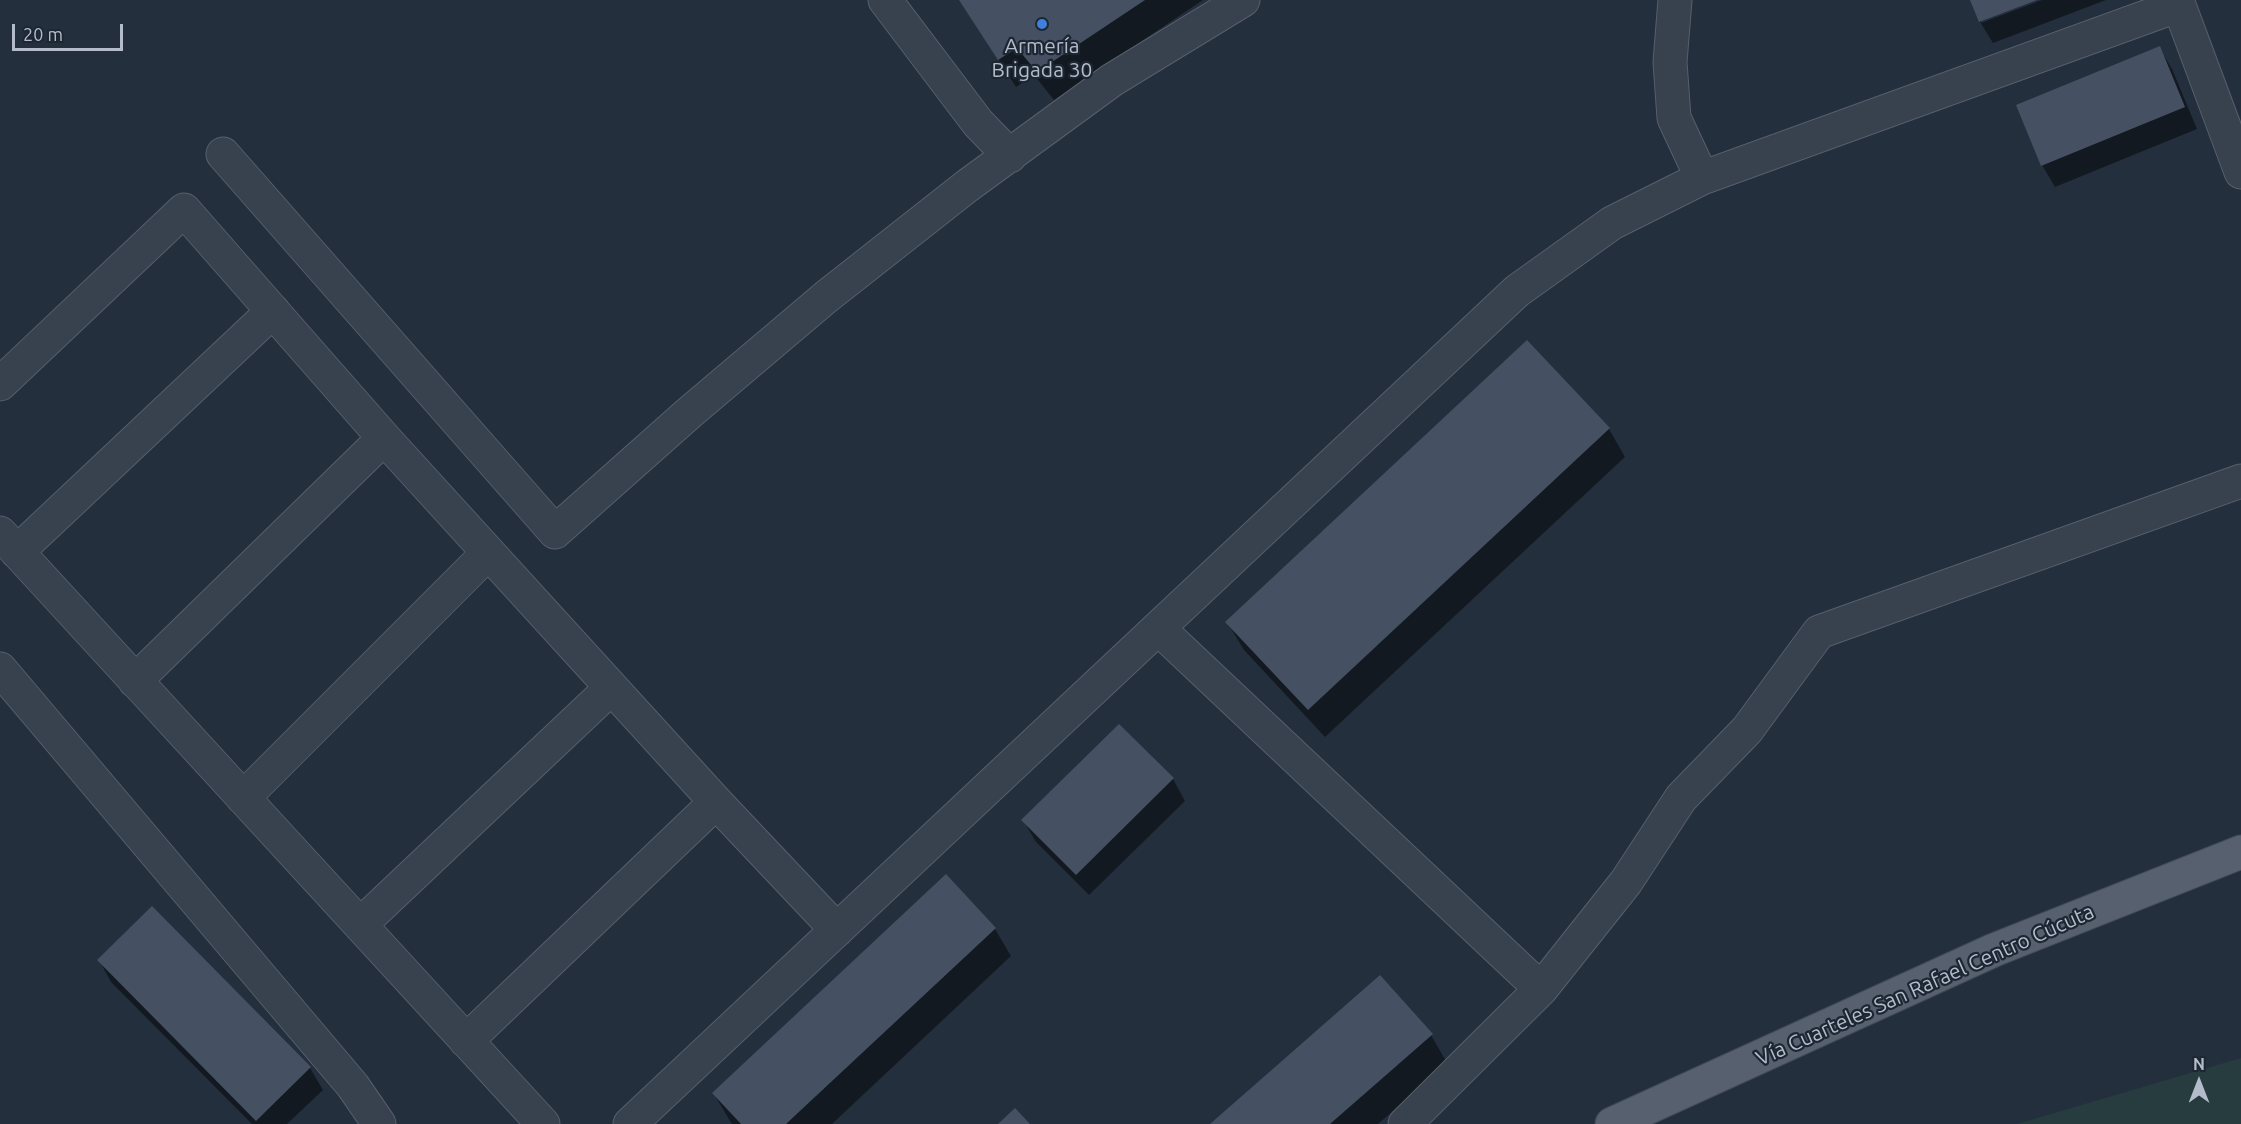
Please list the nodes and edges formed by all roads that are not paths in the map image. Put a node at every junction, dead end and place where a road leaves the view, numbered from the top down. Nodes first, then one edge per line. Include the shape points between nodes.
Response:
1 (885, 0) edge
2 (1243, 0) edge
3 (1676, 0) edge
4 (2178, 3) edge
5 (224, 154) dead end
6 (1010, 156) junction
7 (2241, 172) edge
8 (1702, 178) junction
9 (273, 311) junction
10 (0, 384) edge
11 (384, 438) junction
12 (2241, 481) edge
13 (8, 543) edge
14 (488, 553) junction
15 (1158, 628) junction
16 (0, 669) edge
17 (135, 681) junction
18 (611, 688) junction
19 (243, 798) junction
20 (716, 802) junction
21 (2241, 852) edge
22 (360, 925) junction
23 (837, 930) junction
24 (1541, 989) junction
25 (466, 1041) junction
26 (379, 1124) edge
27 (543, 1124) edge
28 (630, 1124) edge
29 (1405, 1124) edge
30 (1612, 1124) edge

1 - 6 street via 978,123
2 - 6 street via 1112,80
3 - 8 street via 1670,62 1674,118
4 - 7 street
4 - 8 street
5 - 6 street via 555,532 826,297
8 - 15 street via 1612,223 1517,291
9 - 10 street via 184,210
9 - 11 street
9 - 13 street
11 - 14 street
11 - 17 street
12 - 24 street via 1819,632 1747,730 1681,798 1626,882
13 - 17 street
14 - 18 street
14 - 19 street
15 - 23 street
15 - 24 street
16 - 26 street via 353,1086
17 - 19 street
18 - 20 street
18 - 22 street
19 - 22 street
20 - 23 street
20 - 25 street
21 - 30 main road, Vía Cuarteles San Rafael Centro Cúcuta via 1994,950
22 - 25 street
23 - 28 street
24 - 29 street
25 - 27 street

